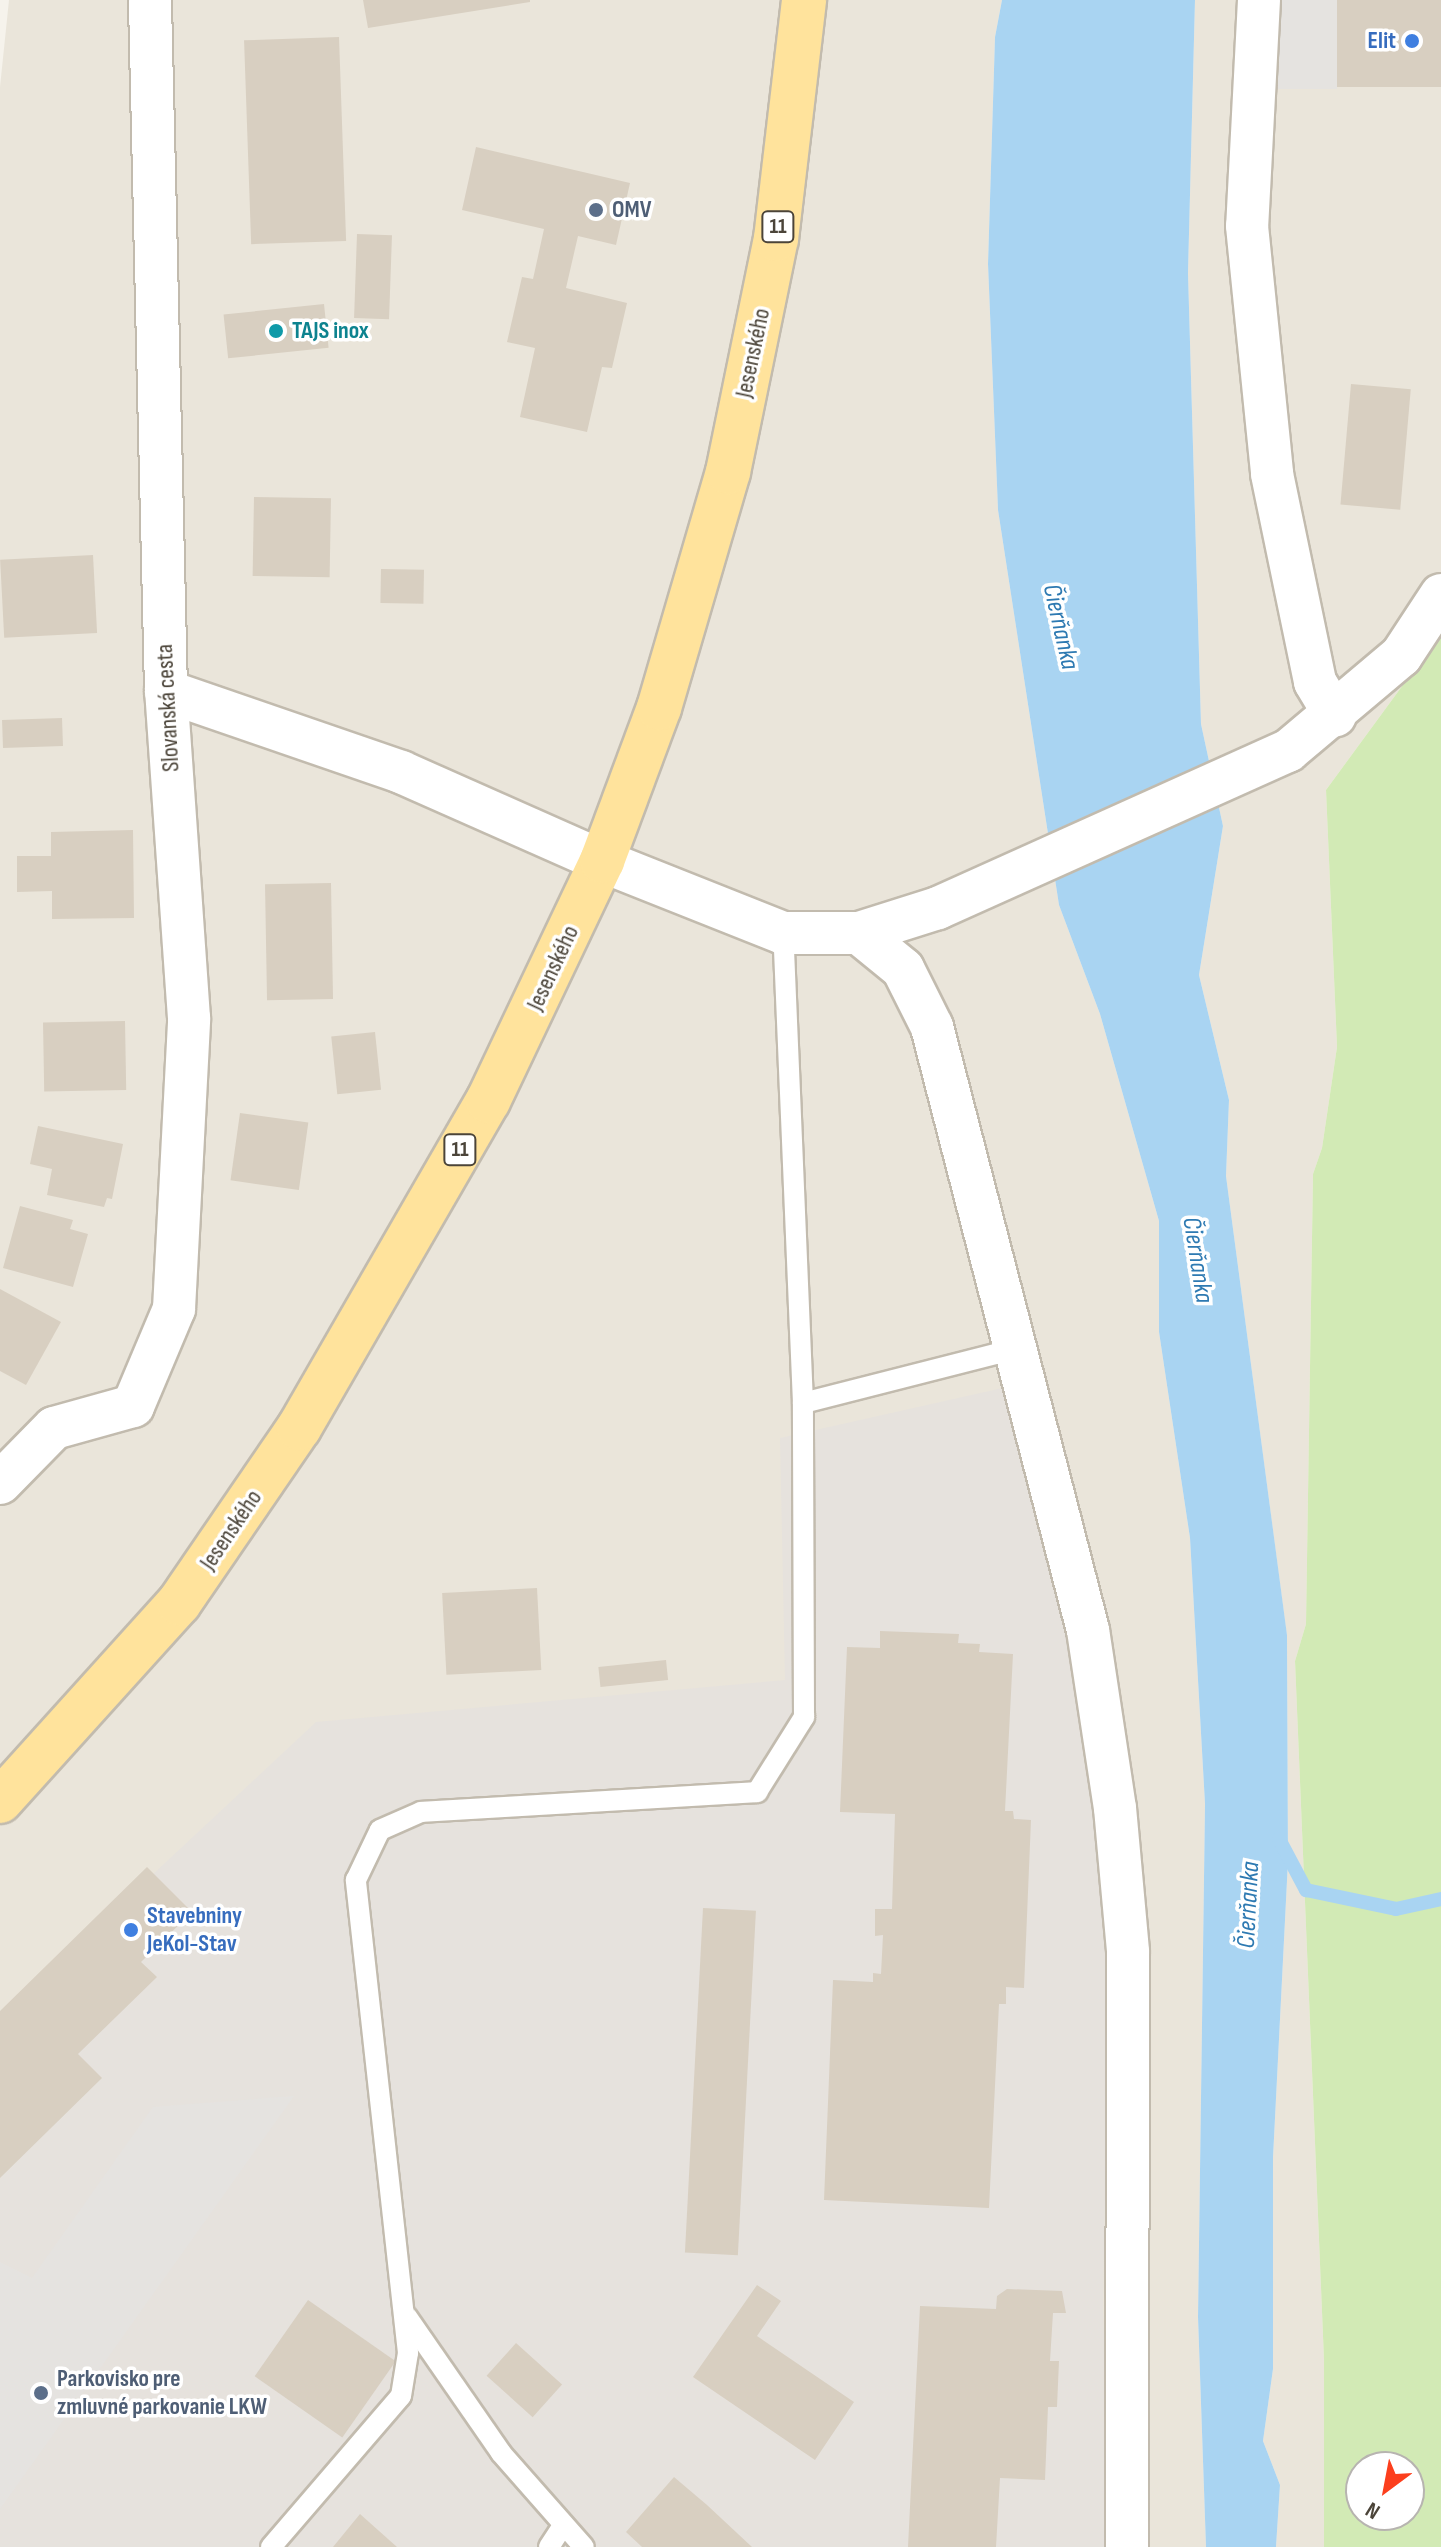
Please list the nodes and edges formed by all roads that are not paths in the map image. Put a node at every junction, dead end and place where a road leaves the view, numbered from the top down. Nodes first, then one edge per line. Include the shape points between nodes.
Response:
1 (150, 0) edge
2 (804, 0) edge
3 (1259, 0) edge
4 (1441, 595) edge
5 (166, 691) junction
6 (1335, 715) junction
7 (602, 861) junction
8 (783, 933) junction
9 (859, 933) junction
10 (1018, 1348) junction
11 (803, 1403) junction
12 (0, 1483) edge
13 (0, 1801) edge
14 (405, 2314) junction
15 (562, 2527) junction
16 (271, 2547) edge
17 (549, 2547) edge
18 (584, 2547) edge
19 (1127, 2547) edge

1 - 5 street, Slovanská cesta
2 - 7 main road, Jesenského / 11 via 776,239 728,472 659,708
3 - 6 street via 1247,226 1272,474 1315,682
4 - 6 street via 1401,656
5 - 7 street via 401,772
5 - 12 street, Slovanská cesta via 189,1018 174,1309 133,1406 54,1428
6 - 9 street via 1288,751 1230,780 938,908
7 - 8 street
7 - 13 main road, Jesenského / 11 via 488,1101 283,1452 179,1603
8 - 9 street
8 - 11 lane
9 - 10 street via 903,969 932,1027
10 - 11 lane
10 - 19 street via 1088,1630 1126,1923 1131,2203
11 - 14 lane via 804,1717 757,1792 421,1812 380,1830 356,1880
14 - 15 lane via 501,2453
14 - 16 lane via 408,2353 401,2396
15 - 17 lane
15 - 18 lane

